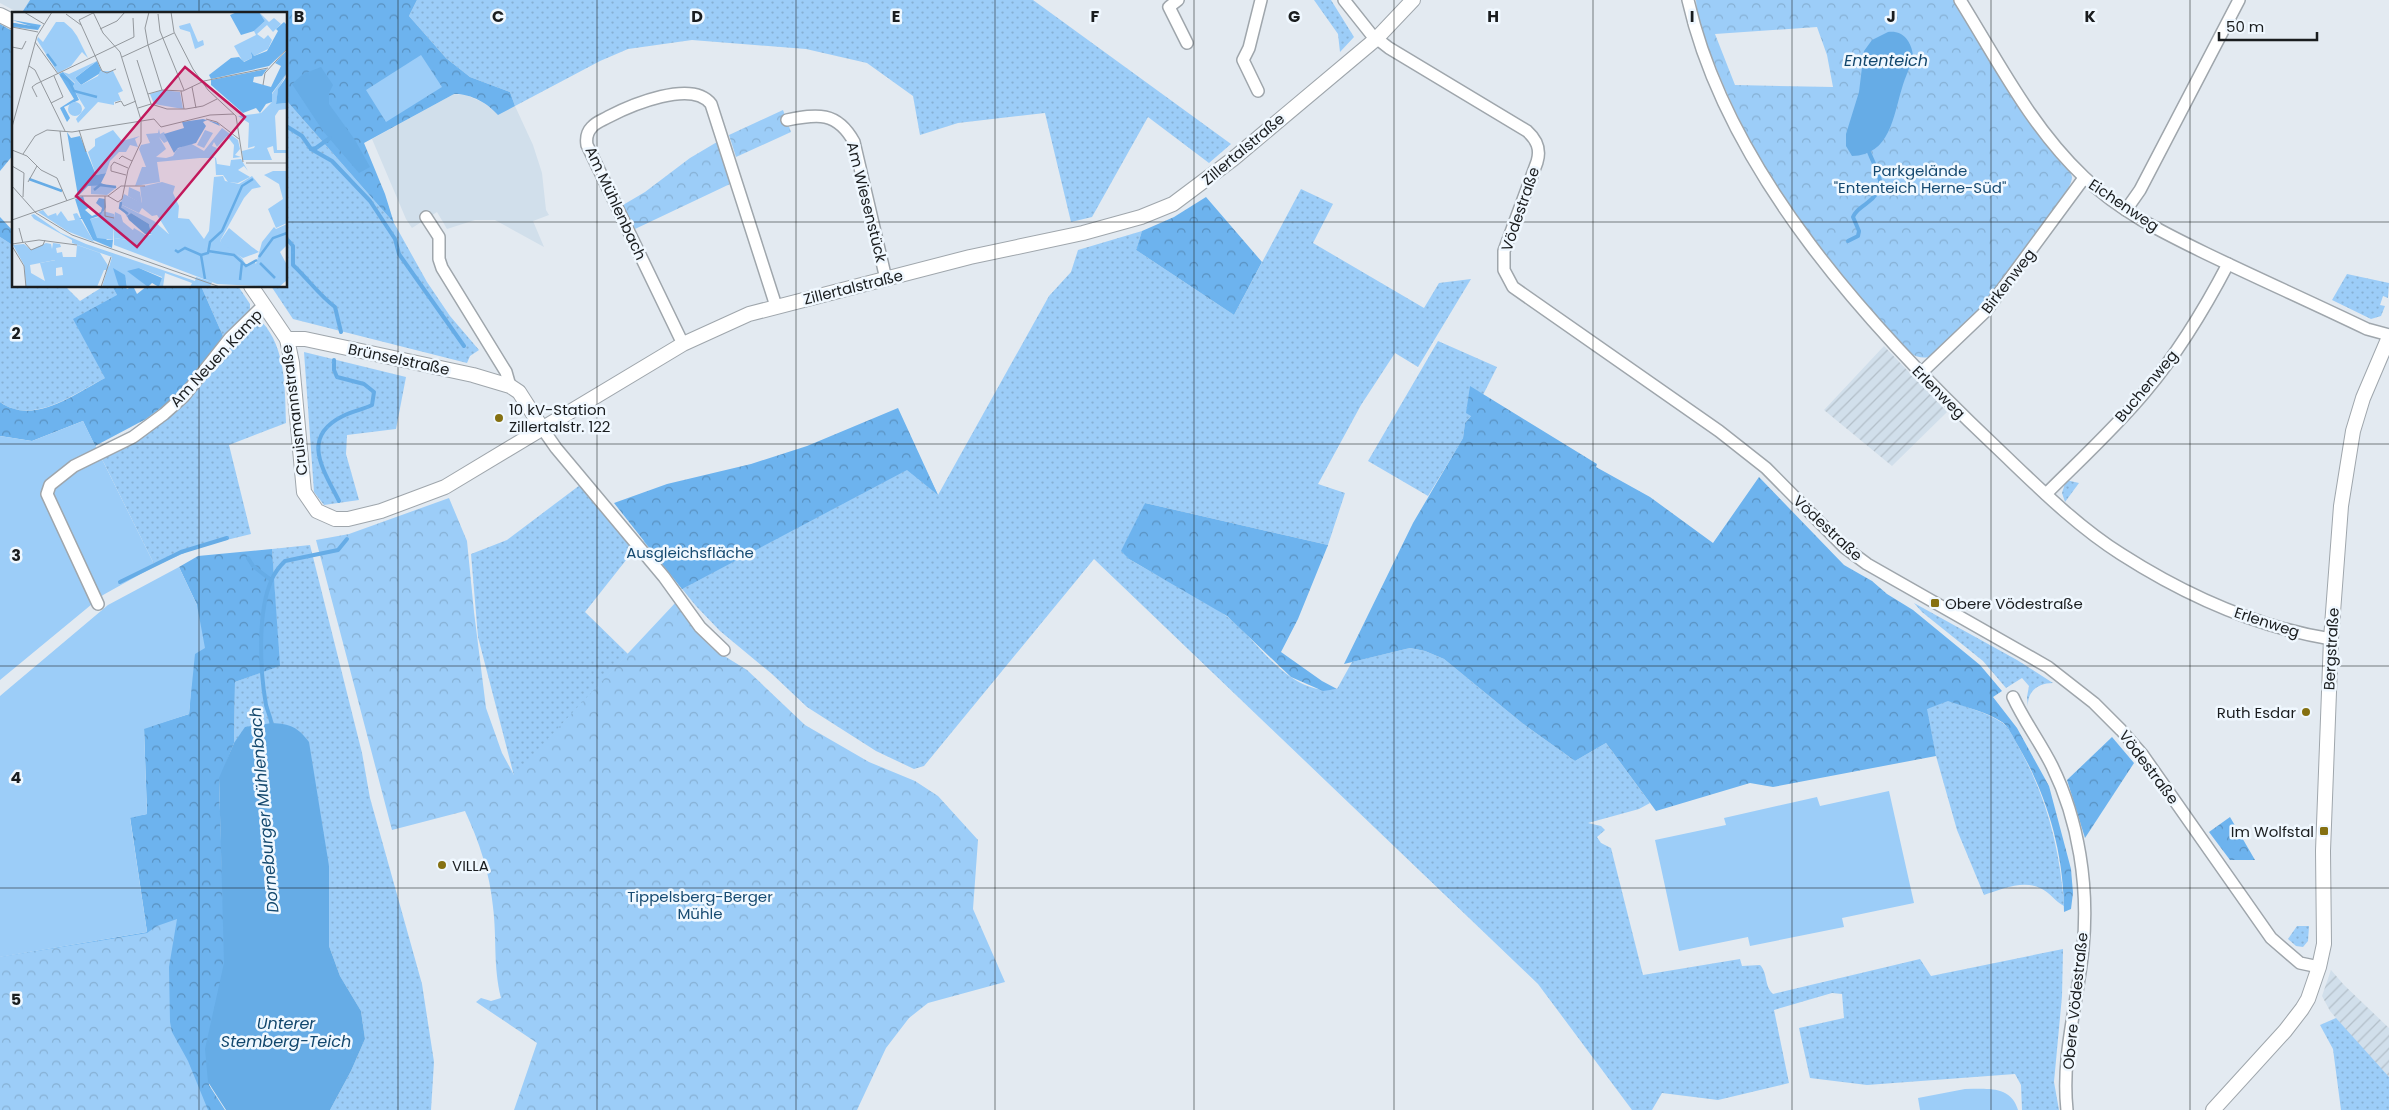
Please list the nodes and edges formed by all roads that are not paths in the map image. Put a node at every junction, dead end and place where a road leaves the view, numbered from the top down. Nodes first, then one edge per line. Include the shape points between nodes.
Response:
1 (1178, 0) edge
2 (1261, 0) edge
3 (1344, 0) edge
4 (1412, 0) edge
5 (1688, 0) edge
6 (1960, 0) edge
7 (2239, 0) edge
8 (0, 15) edge
9 (12, 21) edge
10 (1376, 39) junction
11 (1186, 43) dead end
12 (1258, 91) dead end
13 (787, 120) dead end
14 (2084, 178) junction
15 (2126, 210) junction
16 (426, 217) dead end
17 (2228, 264) junction
18 (886, 278) junction
19 (252, 288) edge
20 (264, 305) junction
21 (776, 306) junction
22 (2389, 336) edge
23 (287, 339) junction
24 (683, 344) junction
25 (1920, 374) junction
26 (510, 386) junction
27 (542, 428) junction
28 (2046, 494) junction
29 (317, 511) joint
30 (98, 604) dead end
31 (2331, 639) junction
32 (724, 650) dead end
33 (2013, 697) dead end
34 (2319, 968) junction
35 (2067, 1110) edge
36 (2213, 1110) edge

1 - 11 street via 1169,6
2 - 12 street via 1243,60
3 - 10 street, Vödestraße
4 - 10 street, Zillertalstraße
5 - 25 street, Erlenweg via 1704,55 1727,107 1767,181 1830,271
6 - 14 street, Eichenweg via 2037,124
7 - 15 street via 2140,190
8 - 9 street
10 - 18 street, Zillertalstraße via 1233,159 1172,204 1141,217 1084,233
10 - 34 street, Vödestraße via 1527,131 1536,141 1537,162 1504,251 1504,270 1514,286 1766,468 1844,547 1867,564 2036,659 2094,703 2142,754 2271,938 2300,963
13 - 18 street, Am Wiesenstück via 822,116 840,123 848,132 854,142
14 - 15 street, Eichenweg
14 - 25 street, Birkenweg via 1986,311
15 - 17 street, Eichenweg
16 - 26 street via 439,237 442,268 506,372
17 - 22 street, Eichenweg via 2367,329
17 - 28 street, Buchenweg via 2195,324 2156,379
18 - 21 street, Zillertalstraße
19 - 20 street, Cruismannstraße
20 - 23 street, Cruismannstraße
20 - 30 street, Am Neuen Kamp via 230,338 184,396 164,414 133,437 74,466 50,485 47,494
21 - 24 street, Zillertalstraße via 720,326
21 - 24 street, Am Mühlenbach via 711,104 698,95 682,94 634,103 593,125 587,135 587,145
22 - 31 street, Bergstraße via 2353,431 2341,506
23 - 26 street, Brünselstraße via 314,341
23 - 29 street, Cruismannstraße via 304,492
24 - 27 street, Zillertalstraße
25 - 28 street, Erlenweg
26 - 27 street via 519,392
27 - 29 street, Zillertalstraße via 445,486 381,511 335,519
27 - 32 street via 664,577 700,627
28 - 31 street, Erlenweg via 2120,554 2194,595 2283,630
31 - 34 street, Bergstraße via 2324,944
33 - 35 street, Obere Vödestraße via 2064,794 2072,819 2083,884 2083,946 2067,1062
34 - 36 street via 2302,1009

